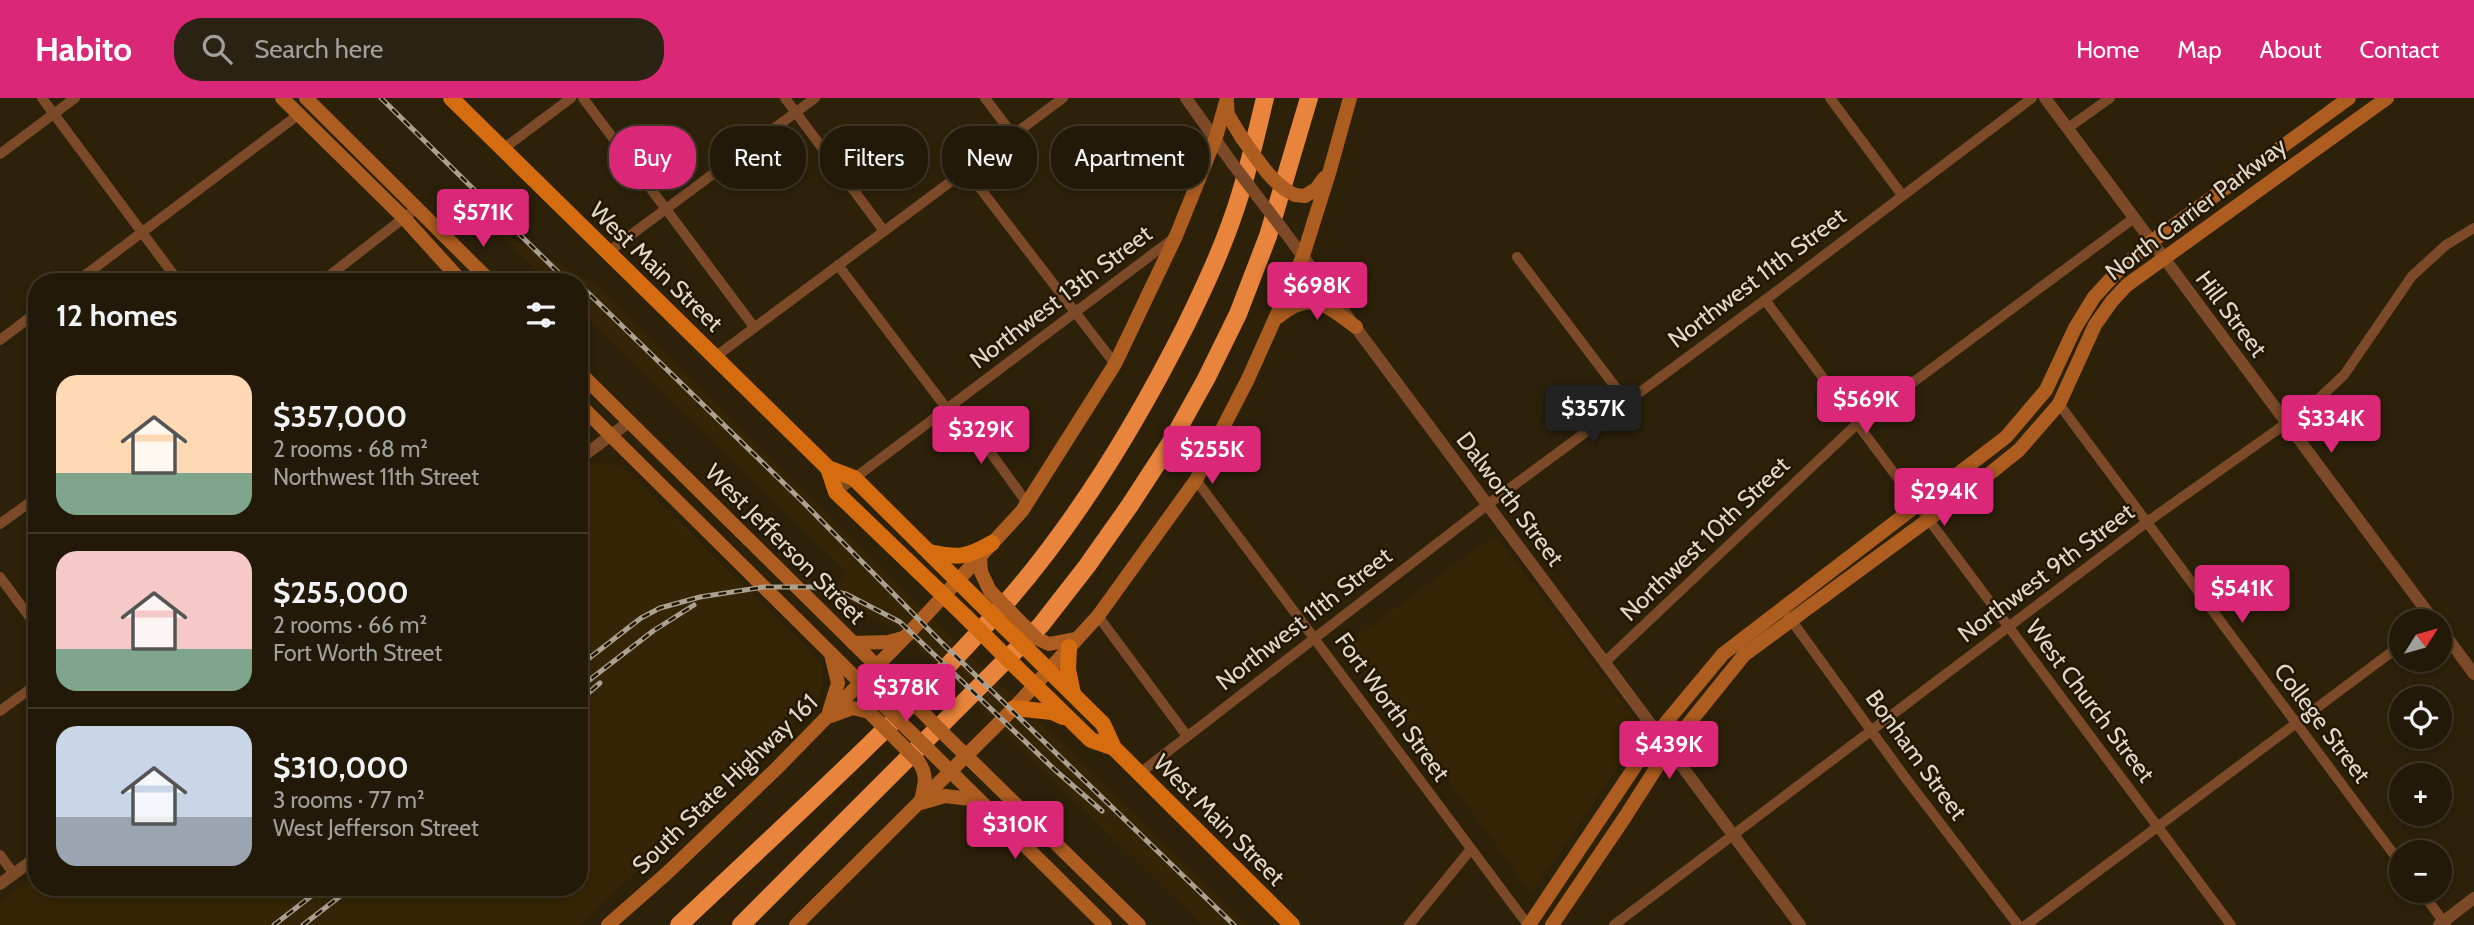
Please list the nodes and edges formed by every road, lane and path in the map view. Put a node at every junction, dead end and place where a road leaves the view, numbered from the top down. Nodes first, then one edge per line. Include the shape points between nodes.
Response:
1 (42, 98) edge
2 (75, 98) edge
3 (282, 98) edge
4 (306, 98) edge
5 (451, 98) edge
6 (571, 98) edge
7 (583, 98) edge
8 (785, 98) edge
9 (815, 98) edge
10 (985, 98) edge
11 (1063, 98) edge
12 (1186, 98) edge
13 (1265, 98) edge
14 (1309, 98) edge
15 (1350, 98) edge
16 (1830, 98) edge
17 (2032, 98) edge
18 (2045, 98) edge
19 (2110, 98) edge
20 (2349, 98) edge
21 (2387, 98) edge
22 (1227, 99) edge
23 (796, 113) junction
24 (53, 114) junction
25 (298, 115) junction
26 (1006, 126) edge
27 (1025, 126) edge
28 (2068, 128) junction
29 (1216, 137) junction
30 (503, 149) junction
31 (0, 154) edge
32 (1330, 170) junction
33 (942, 188) edge
34 (980, 189) edge
35 (1902, 195) junction
36 (418, 207) junction
37 (666, 210) junction
38 (404, 218) junction
39 (2134, 218) junction
40 (2474, 228) edge
41 (884, 231) junction
42 (142, 232) junction
43 (1176, 236) junction
44 (2151, 242) junction
45 (608, 252) junction
46 (1303, 256) junction
47 (1517, 257) dead end
48 (2163, 258) junction
49 (838, 265) junction
50 (88, 273) edge
51 (172, 273) edge
52 (333, 273) edge
53 (454, 273) edge
54 (482, 273) edge
55 (1765, 300) junction
56 (1075, 314) junction
57 (1277, 318) junction
58 (28, 319) edge
59 (754, 327) junction
60 (1356, 327) junction
61 (0, 340) edge
62 (715, 356) junction
63 (1115, 364) junction
64 (588, 381) edge
65 (1626, 401) junction
66 (2059, 404) junction
67 (947, 409) junction
68 (588, 413) edge
69 (629, 422) junction
70 (1857, 424) junction
71 (2286, 424) junction
72 (610, 436) junction
73 (588, 452) edge
74 (828, 468) junction
75 (854, 478) junction
76 (1196, 480) junction
77 (836, 492) junction
78 (28, 503) edge
79 (1027, 503) junction
80 (1487, 505) junction
81 (1917, 505) junction
82 (1927, 518) junction
83 (2147, 522) junction
84 (0, 524) edge
85 (992, 543) junction
86 (929, 552) junction
87 (980, 557) junction
88 (0, 577) edge
89 (958, 580) junction
90 (943, 596) junction
91 (985, 596) junction
92 (1782, 607) junction
93 (2425, 609) edge
94 (28, 615) edge
95 (1098, 616) junction
96 (1791, 621) junction
97 (2009, 627) junction
98 (1314, 637) junction
99 (904, 638) junction
100 (853, 643) junction
101 (1031, 643) junction
102 (1072, 643) junction
103 (2452, 644) edge
104 (831, 653) junction
105 (2389, 654) edge
106 (1605, 662) junction
107 (876, 666) junction
108 (1049, 671) junction
109 (2474, 674) edge
110 (861, 683) junction
111 (1035, 686) junction
112 (28, 691) edge
113 (1073, 694) junction
114 (875, 707) junction
115 (1014, 708) junction
116 (0, 711) edge
117 (828, 717) junction
118 (1073, 723) junction
119 (2296, 723) junction
120 (1871, 731) junction
121 (1658, 733) junction
122 (1188, 736) junction
123 (1114, 748) junction
124 (1669, 748) junction
125 (966, 755) junction
126 (950, 772) junction
127 (1140, 774) junction
128 (979, 800) junction
129 (919, 803) junction
130 (2157, 825) junction
131 (1734, 834) junction
132 (2389, 848) edge
133 (1471, 849) junction
134 (0, 855) edge
135 (28, 864) edge
136 (14, 874) junction
137 (0, 884) edge
138 (2474, 898) edge
139 (2429, 903) edge
140 (2443, 924) edge
141 (608, 925) edge
142 (679, 925) edge
143 (741, 925) edge
144 (796, 925) edge
145 (1105, 925) edge
146 (1139, 925) edge
147 (1292, 925) edge
148 (1409, 925) edge
149 (1529, 925) edge
150 (1552, 925) edge
151 (1614, 925) edge
152 (1800, 925) edge
153 (2018, 925) edge
154 (2026, 925) edge
155 (2231, 925) edge

1 - 24 street
2 - 24 street
3 - 25 main road
4 - 36 main road
5 - 30 main road, West Main Street
6 - 30 street
7 - 37 street
8 - 23 street
9 - 23 street
10 - 26 street
11 - 27 street
12 - 29 street, Dalworth Street
13 - 142 highway via 1240,197 1211,274 1136,419 1097,481 1011,597 942,671
14 - 143 highway via 1272,225 1238,314 1171,442 1130,505 1041,625
15 - 32 main road
16 - 35 street
17 - 35 street, Northwest 11th Street
18 - 28 street, Hill Street
19 - 28 street
20 - 44 main road, North Carrier Parkway
21 - 48 main road, North Carrier Parkway
22 - 29 main road, South State Highway 161
22 - 32 main road, bridge via 1228,116 1283,190 1305,196
23 - 37 street
23 - 41 street
24 - 31 street
24 - 42 street
25 - 38 main road
25 - 42 street
28 - 39 street, Hill Street
29 - 43 main road, South State Highway 161
29 - 46 street, Dalworth Street, bridge
30 - 45 main road, West Main Street
32 - 46 main road
33 - 41 street
34 - 56 street
35 - 55 street, Northwest 11th Street
36 - 38 street
36 - 54 main road
37 - 45 street
37 - 59 street
38 - 52 street
38 - 53 main road
39 - 44 street, Hill Street
39 - 70 street, Northwest 10th Street
40 - 71 street, Northwest 9th Street via 2446,245 2413,275 2344,375
41 - 49 street
42 - 50 street
42 - 51 street
43 - 56 street, Northwest 13th Street
43 - 63 main road, South State Highway 161
44 - 48 street, Hill Street
44 - 81 main road, North Carrier Parkway via 2094,297 2046,390 2006,438
45 - 62 main road, West Main Street
46 - 57 main road
46 - 60 street, Dalworth Street
47 - 65 street
48 - 66 main road, North Carrier Parkway via 2112,301 2095,325
48 - 71 street, Hill Street
49 - 59 street
49 - 67 street
55 - 65 street, Northwest 11th Street
55 - 70 street, West Church Street
56 - 63 street
56 - 67 street, Northwest 13th Street
57 - 60 main road via 1291,306 1315,301
57 - 76 main road
58 - 61 street
59 - 62 street
60 - 80 street, Dalworth Street
62 - 74 main road, West Main Street
63 - 79 main road, South State Highway 161
64 - 69 main road, West Jefferson Street
65 - 80 street, Northwest 11th Street
66 - 82 main road, North Carrier Parkway via 2019,450
66 - 83 street, College Street
67 - 75 street, Northwest 13th Street
67 - 79 street via 967,420
68 - 72 main road, West Jefferson Street
69 - 72 street
69 - 100 main road, West Jefferson Street
70 - 81 street, West Church Street
70 - 106 street, Northwest 10th Street
71 - 83 street, Northwest 9th Street
71 - 93 street, Hill Street
72 - 73 street
72 - 104 main road, West Jefferson Street
74 - 75 main road, West Main Street
74 - 77 main road, West Main Street
75 - 77 street, Northwest 13th Street
75 - 86 main road, West Main Street
76 - 95 main road
76 - 98 street, Fort Worth Street
77 - 90 main road, West Main Street
78 - 84 street
79 - 85 main road, South State Highway 161
80 - 98 street, Northwest 11th Street
80 - 106 street, Dalworth Street
81 - 82 street, West Church Street
81 - 92 main road, North Carrier Parkway
82 - 96 main road, North Carrier Parkway
82 - 97 street, West Church Street
83 - 97 street, Northwest 9th Street
83 - 119 street, College Street
85 - 86 main road via 971,555
85 - 87 main road, South State Highway 161
86 - 89 main road, West Main Street
87 - 89 main road, South State Highway 161
87 - 91 main road
88 - 94 street
89 - 90 main road, South State Highway 161
89 - 91 main road, West Main Street
90 - 99 main road, South State Highway 161
90 - 111 main road, West Main Street, bridge
91 - 101 main road, West Main Street, bridge
92 - 96 street, Bonham Street
92 - 121 main road, North Carrier Parkway via 1723,654
95 - 102 main road
95 - 122 street
96 - 120 street, Bonham Street
96 - 124 main road, North Carrier Parkway via 1744,655
97 - 120 street, Northwest 9th Street
97 - 130 street, West Church Street
98 - 122 street, Northwest 11th Street
98 - 133 street, Fort Worth Street
99 - 100 main road
99 - 107 main road, South State Highway 161
100 - 107 main road, West Jefferson Street
101 - 102 main road
101 - 108 main road, West Main Street
102 - 108 main road
102 - 113 main road via 1069,678
103 - 109 street
104 - 110 main road, West Jefferson Street
104 - 117 main road via 838,683
105 - 119 street
106 - 121 street, Dalworth Street
107 - 110 main road, South State Highway 161
107 - 125 main road, West Jefferson Street, bridge
108 - 111 main road
108 - 113 main road, West Main Street
110 - 114 main road, West Jefferson Street
110 - 117 main road, South State Highway 161
111 - 115 main road
111 - 118 main road, West Main Street
112 - 116 street
113 - 123 main road, West Main Street via 1103,724
114 - 117 main road via 853,708
114 - 126 main road, West Jefferson Street, bridge
114 - 129 main road, bridge via 924,770 926,782
115 - 118 main road via 1052,712
115 - 125 main road
117 - 141 main road, South State Highway 161
118 - 123 main road, West Main Street via 1091,740
119 - 130 street
119 - 132 street, College Street
120 - 131 street, Northwest 9th Street
120 - 153 street, Bonham Street
121 - 124 street, Dalworth Street
121 - 149 main road, North Carrier Parkway
122 - 127 street, Northwest 11th Street
123 - 127 main road, West Main Street
124 - 131 street, Dalworth Street
124 - 150 main road, North Carrier Parkway
125 - 126 main road
125 - 146 main road, West Jefferson Street
126 - 128 main road, West Jefferson Street
126 - 129 main road
127 - 147 main road, West Main Street
128 - 129 main road via 946,796
128 - 145 main road, West Jefferson Street
129 - 144 main road
130 - 154 street
130 - 155 street, West Church Street
131 - 151 street, Northwest 9th Street
131 - 152 street, Dalworth Street
133 - 148 street
133 - 149 street, Fort Worth Street
134 - 136 street
135 - 136 street
136 - 137 street
138 - 140 street
139 - 140 street

